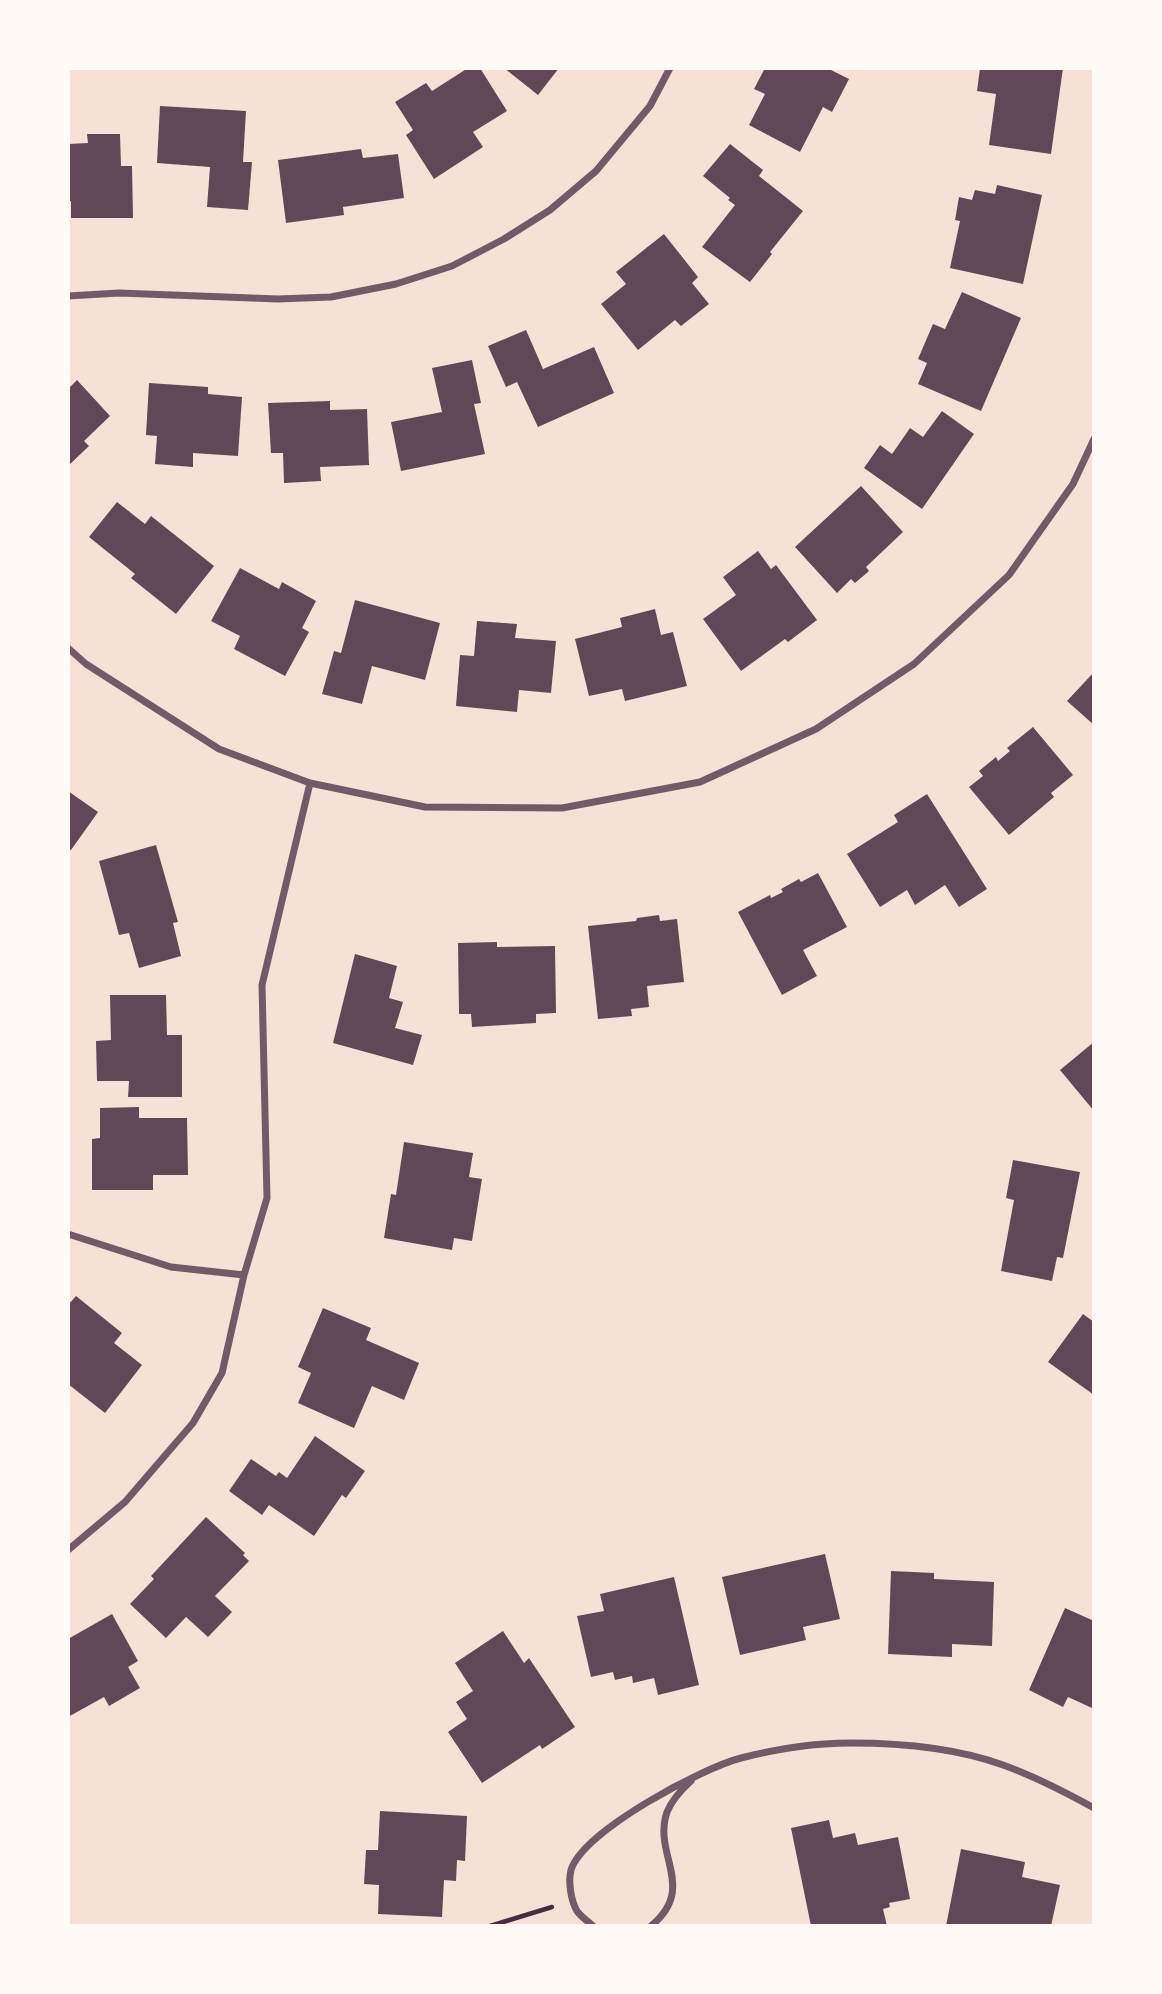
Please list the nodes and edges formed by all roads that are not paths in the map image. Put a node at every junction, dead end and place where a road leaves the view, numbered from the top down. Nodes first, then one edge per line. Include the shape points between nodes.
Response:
1 (670, 68) edge
2 (68, 296) edge
3 (1094, 439) edge
4 (68, 648) edge
5 (310, 783) junction
6 (68, 1234) edge
7 (244, 1275) junction
8 (68, 1550) edge
9 (698, 1773) junction
10 (1094, 1808) edge
11 (593, 1926) edge
12 (651, 1926) edge

1 - 2 street via 650,106 596,171 550,210 452,266 396,284 331,297
3 - 5 street via 1073,484 1009,575 914,664 816,729 700,782 562,808 425,807
4 - 5 street via 219,749
5 - 7 street via 262,985 267,1198
6 - 7 street via 171,1267
7 - 8 street via 222,1373 193,1423 125,1502
9 - 10 street via 740,1758 796,1747 898,1745 955,1752 1003,1765
9 - 11 street via 589,1843 572,1869 570,1889 577,1911
9 - 12 street via 667,1812 664,1831 674,1888 665,1914

